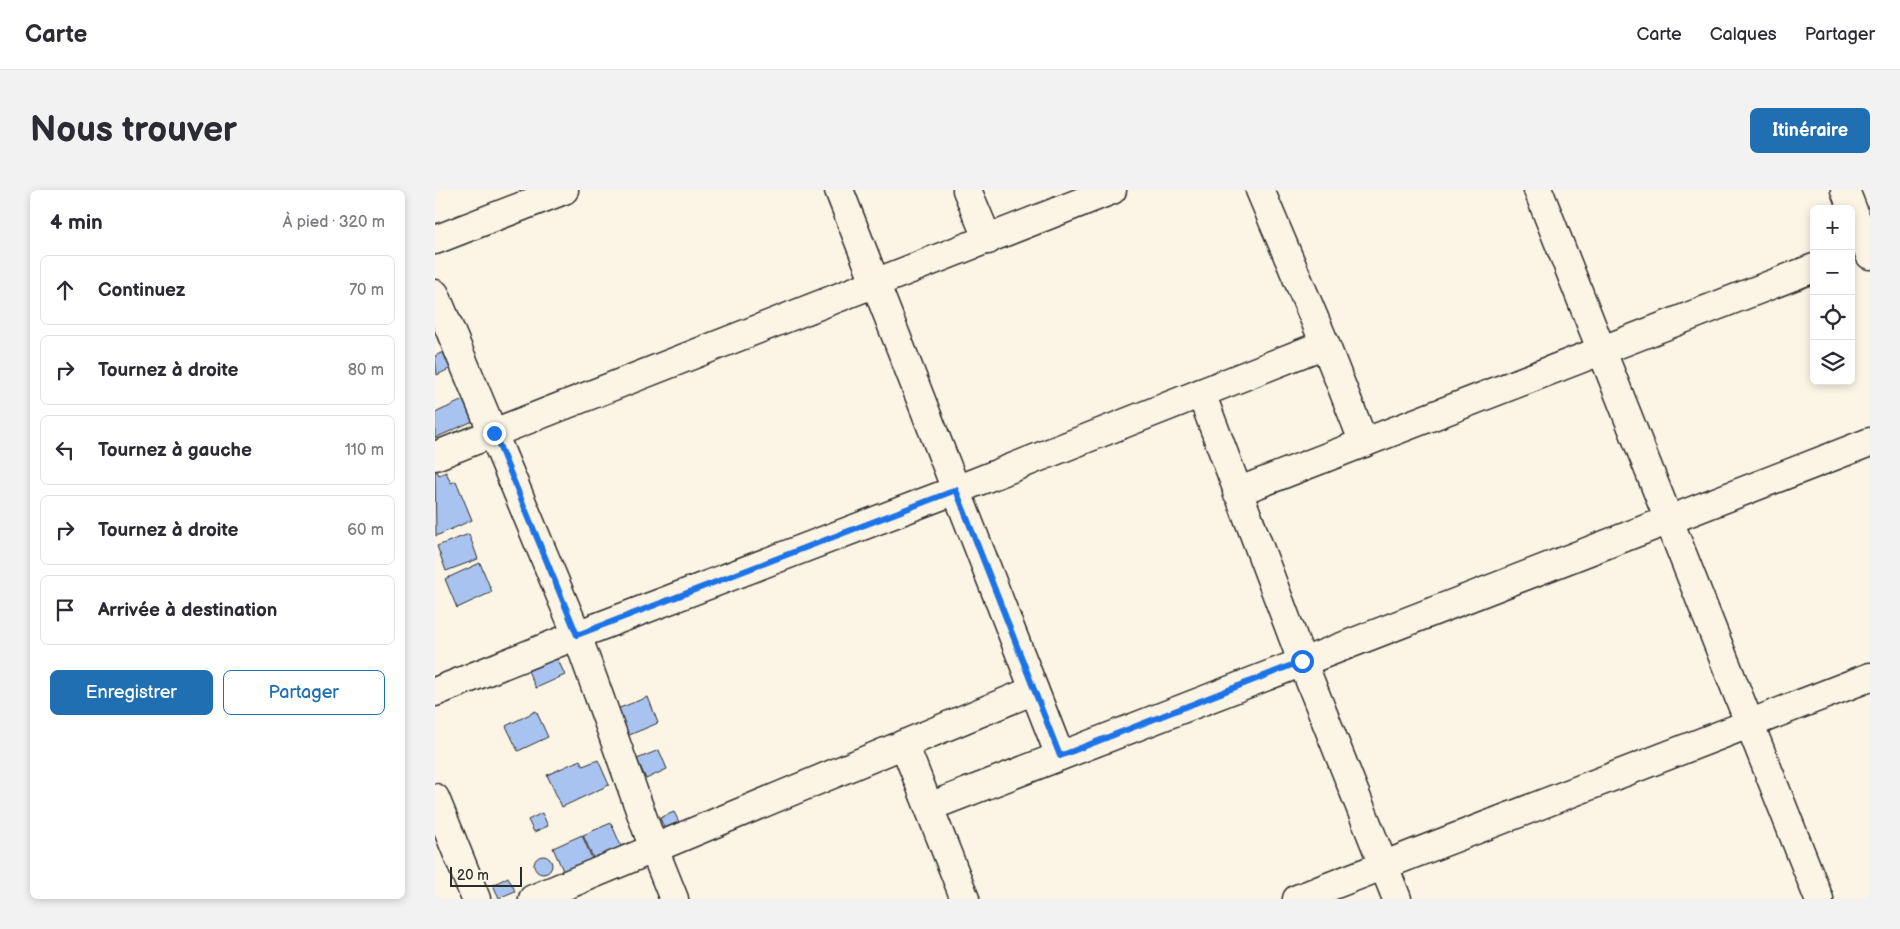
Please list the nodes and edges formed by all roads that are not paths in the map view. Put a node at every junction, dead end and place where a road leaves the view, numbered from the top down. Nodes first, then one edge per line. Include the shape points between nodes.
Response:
1 (564, 190) edge
2 (839, 190) edge
3 (967, 190) edge
4 (1113, 190) edge
5 (1260, 190) edge
6 (1537, 190) edge
7 (1845, 190) edge
8 (435, 240) edge
9 (988, 240) junction
10 (1865, 251) edge
11 (1810, 270) edge
12 (876, 284) junction
13 (435, 294) edge
14 (1325, 344) junction
15 (1601, 351) junction
16 (1201, 393) junction
17 (494, 433) junction
18 (1870, 442) edge
19 (1364, 443) junction
20 (435, 456) edge
21 (956, 490) junction
22 (1237, 492) junction
23 (1668, 520) junction
24 (577, 635) junction
25 (1302, 661) junction
26 (1870, 677) edge
27 (1034, 690) junction
28 (435, 692) edge
29 (1749, 723) junction
30 (904, 744) junction
31 (1060, 756) junction
32 (435, 798) edge
33 (929, 807) junction
34 (442, 838) edge
35 (654, 849) junction
36 (1384, 865) junction
37 (476, 899) edge
38 (533, 899) edge
39 (674, 899) edge
40 (965, 899) edge
41 (1297, 899) edge
42 (1397, 899) edge
43 (1819, 899) edge

1 - 8 street
2 - 12 street
3 - 9 street
4 - 9 street
5 - 14 street
6 - 15 street
7 - 10 street
9 - 12 street
11 - 15 street
12 - 17 street
12 - 21 street
13 - 17 street
14 - 16 street
14 - 19 street
15 - 19 street
15 - 23 street
16 - 21 street
16 - 22 street
17 - 20 street
17 - 24 street
18 - 23 street
19 - 22 street
21 - 24 street
21 - 27 street
22 - 25 street
23 - 25 street
23 - 29 street
24 - 28 street
24 - 35 street
25 - 31 street
25 - 36 street
26 - 29 street
27 - 30 street
27 - 31 street
29 - 36 street
29 - 43 street
30 - 33 street
30 - 35 street
31 - 33 street
32 - 34 street
33 - 40 street
34 - 37 street
35 - 38 street
35 - 39 street
36 - 41 street
36 - 42 street

